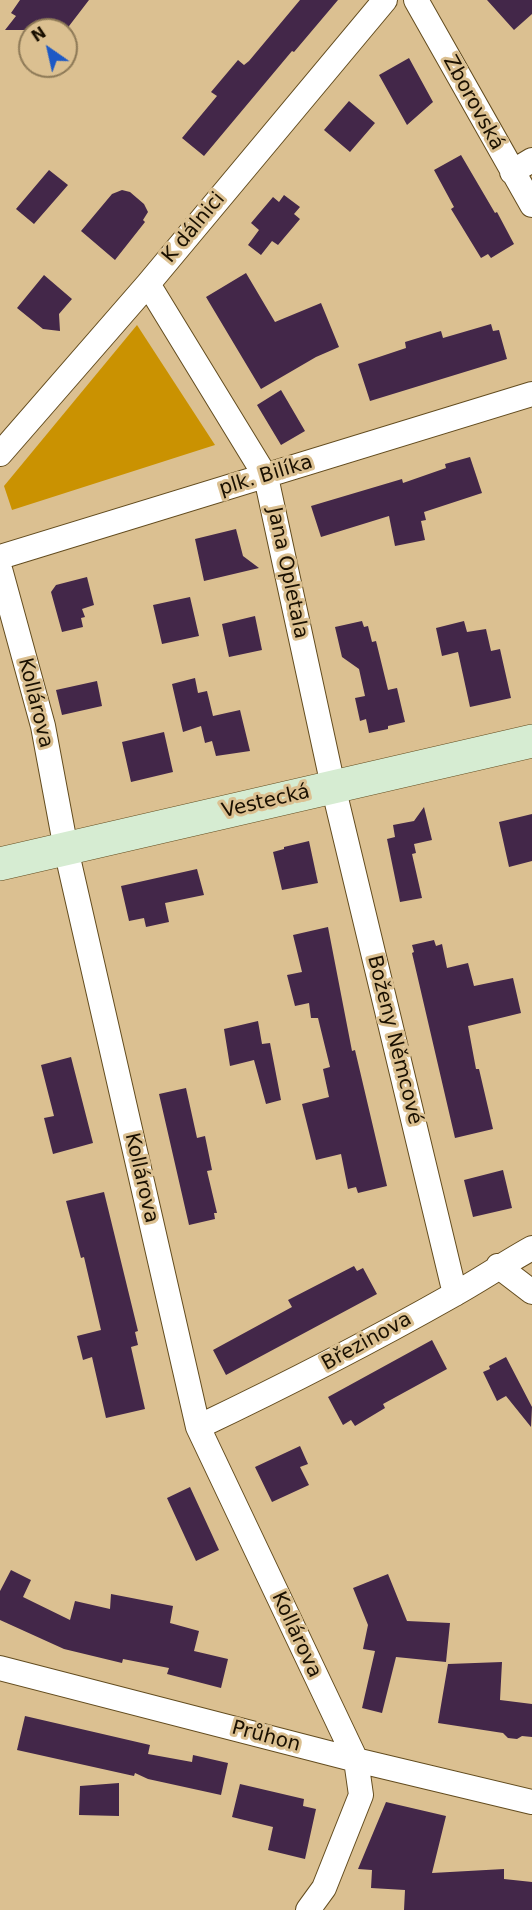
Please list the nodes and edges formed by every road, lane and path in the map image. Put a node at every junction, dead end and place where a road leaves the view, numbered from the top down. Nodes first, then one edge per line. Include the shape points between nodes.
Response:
1 (385, 0) edge
2 (416, 0) edge
3 (522, 166) edge
4 (532, 205) edge
5 (148, 284) junction
6 (532, 394) edge
7 (0, 454) edge
8 (266, 477) junction
9 (0, 557) edge
10 (0, 569) edge
11 (532, 741) edge
12 (333, 786) junction
13 (66, 849) junction
14 (0, 864) edge
15 (532, 1248) edge
16 (498, 1266) junction
17 (532, 1292) edge
18 (455, 1294) junction
19 (198, 1427) junction
20 (0, 1668) edge
21 (356, 1760) junction
22 (532, 1802) edge
23 (323, 1899) edge
24 (308, 1910) edge

1 - 5 street, K dálnici
2 - 3 street, Zborovská
3 - 4 street, Zborovská
5 - 7 street, K dálnici
5 - 8 street, Jana Opletala
6 - 8 street, plk. Bilíka
8 - 9 street, plk. Bilíka
8 - 12 street, Jana Opletala
10 - 13 street, Kollárova via 43,726
11 - 12 street, Vestecká
12 - 13 street, Vestecká
12 - 18 street, Boženy Němcové
13 - 14 street, Vestecká
13 - 19 street, Kollárova
15 - 16 street, Březinova
16 - 17 street
16 - 18 street, Březinova
18 - 19 street, Březinova via 304,1377
19 - 21 street, Kollárova
20 - 21 street, Průhon
21 - 22 street, Průhon
21 - 23 street, Kollárova via 361,1795
23 - 24 street, Kollárova

